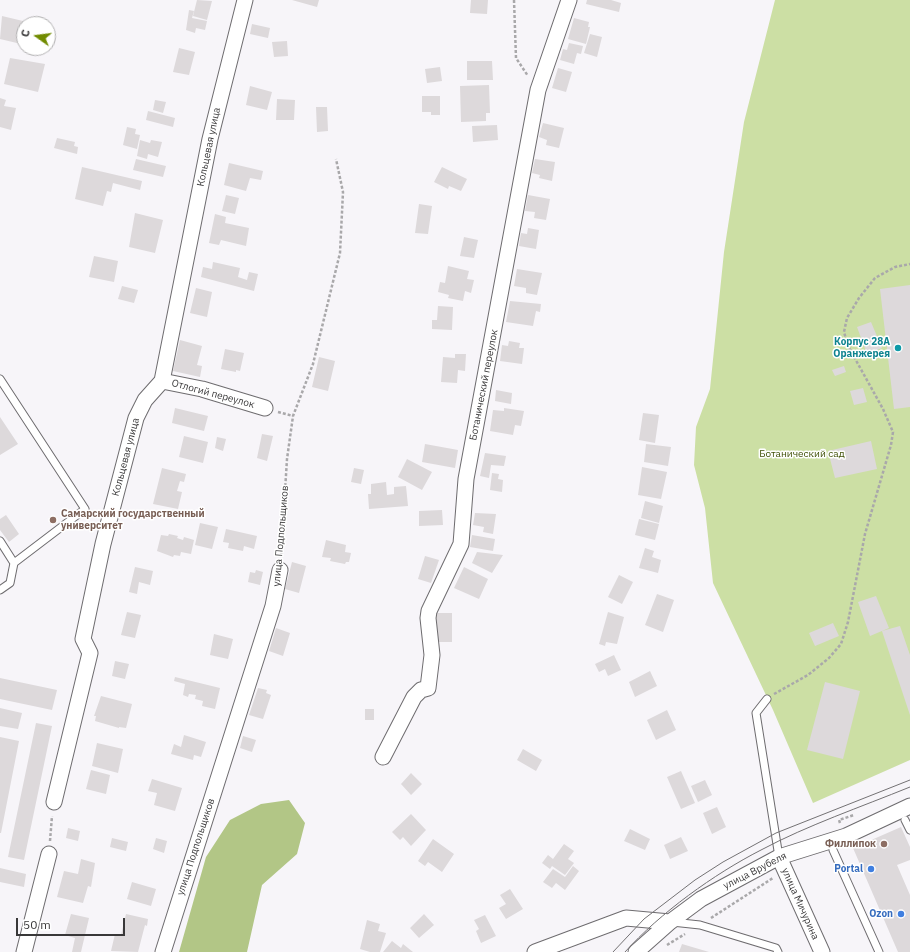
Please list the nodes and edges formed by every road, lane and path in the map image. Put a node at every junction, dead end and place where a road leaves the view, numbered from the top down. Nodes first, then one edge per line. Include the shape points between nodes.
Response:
1 (245, 0) edge
2 (514, 0) edge
3 (569, 0) edge
4 (538, 90) junction
5 (336, 159) dead end
6 (910, 264) edge
7 (0, 378) edge
8 (162, 380) junction
9 (265, 408) dead end
10 (0, 541) edge
11 (14, 563) junction
12 (280, 570) joint
13 (0, 590) edge
14 (768, 699) joint
15 (383, 757) dead end
16 (54, 802) joint
17 (908, 813) edge
18 (910, 830) edge
19 (833, 850) dead end
20 (49, 854) joint
21 (782, 863) junction
22 (670, 922) junction
23 (700, 925) junction
24 (662, 948) dead end
25 (638, 951) edge
26 (24, 952) edge
27 (163, 952) edge
28 (535, 952) edge
29 (778, 952) edge
30 (822, 952) edge
31 (879, 952) edge

1 - 8 street, Кольцевая улица via 210,139
2 - 4 path via 516,58
3 - 4 street
4 - 15 street, Ботанический переулок via 466,479 462,544 429,611 432,655 428,688 420,690 414,697
5 - 12 path, улица Подпольщиков via 343,192 340,253 313,364 293,416 287,460
6 - 14 path via 895,267 875,278 847,318 844,332 852,353 893,432 865,534 848,622 841,644 808,675 779,690
7 - 11 lane via 85,509
8 - 9 street, Отлогий переулок
8 - 16 street, Кольцевая улица via 145,400 136,418 106,529 83,639 90,653
10 - 11 lane
11 - 13 lane via 10,583
12 - 27 street, улица Подпольщиков via 273,606
14 - 21 lane via 756,713
16 - 20 path
17 - 18 lane
17 - 21 street, улица Врубеля
19 - 31 lane
20 - 26 street
21 - 22 street, улица Врубеля via 701,899
21 - 23 path via 772,879
21 - 30 street, улица Мичурина
22 - 23 lane
22 - 25 street, улица Врубеля
22 - 28 street via 626,918
23 - 24 path
23 - 29 lane via 776,948

